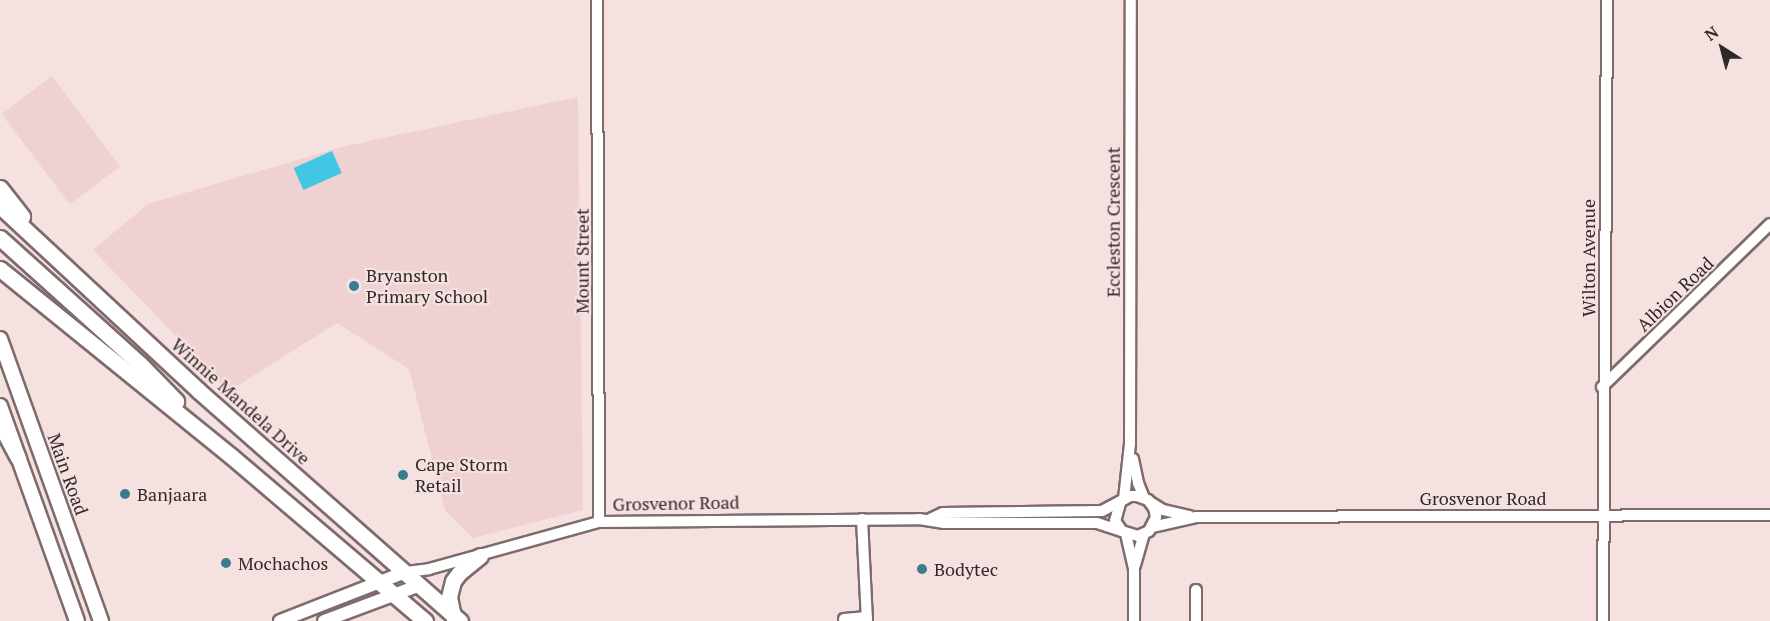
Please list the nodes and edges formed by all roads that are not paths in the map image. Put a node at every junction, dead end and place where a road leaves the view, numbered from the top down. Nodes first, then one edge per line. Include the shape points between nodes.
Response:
1 (597, 0) edge
2 (1131, 0) edge
3 (1607, 0) edge
4 (0, 188) edge
5 (0, 206) edge
6 (1770, 224) edge
7 (0, 238) edge
8 (46, 247) junction
9 (0, 269) edge
10 (0, 339) edge
11 (1602, 387) junction
12 (0, 406) edge
13 (0, 424) edge
14 (1130, 444) junction
15 (231, 456) junction
16 (18, 458) junction
17 (1146, 499) junction
18 (1122, 501) junction
19 (1602, 515) junction
20 (1770, 515) edge
21 (1196, 517) junction
22 (862, 519) junction
23 (930, 519) junction
24 (599, 522) junction
25 (1148, 530) junction
26 (1124, 532) junction
27 (480, 556) junction
28 (1134, 568) junction
29 (429, 569) junction
30 (406, 572) junction
31 (382, 583) junction
32 (420, 585) junction
33 (1196, 590) dead end
34 (396, 596) junction
35 (456, 618) edge
36 (844, 619) dead end
37 (867, 619) edge
38 (77, 621) edge
39 (101, 621) edge
40 (280, 621) edge
41 (324, 621) edge
42 (425, 621) edge
43 (1134, 621) edge
44 (1196, 621) edge
45 (1603, 621) edge

1 - 24 street, Mount Street
2 - 14 street, Eccleston Crescent
3 - 11 street, Wilton Avenue
4 - 8 main road
5 - 8 main road, Winnie Mandela Drive
6 - 11 street, Albion Road
7 - 15 main road via 140,364
8 - 30 main road, Winnie Mandela Drive via 199,391
9 - 15 main road
10 - 39 main road, Main Road
11 - 19 street, Wilton Avenue
12 - 16 main road
13 - 16 main road
14 - 17 street, Eccleston Crescent via 1138,483
14 - 18 street, Eccleston Crescent
15 - 31 main road
16 - 38 main road
17 - 18 street via 1130,496
17 - 21 street, Grosvenor Road via 1163,510
17 - 25 street via 1154,508 1155,517
18 - 23 street, Grosvenor Road via 1093,511 944,513
18 - 26 street via 1115,520
19 - 20 street, Grosvenor Road
19 - 21 street, Grosvenor Road
19 - 45 street, Wilton Avenue
21 - 25 street, Grosvenor Road
22 - 23 street, Grosvenor Road
22 - 24 street, Grosvenor Road
22 - 37 street
23 - 26 street, Grosvenor Road via 943,523 1097,523
24 - 27 street, Grosvenor Road
25 - 26 street via 1138,536
25 - 28 street
26 - 28 street
27 - 29 street, Grosvenor Road
27 - 35 main road via 453,581 449,597
28 - 43 street
29 - 30 street, Grosvenor Road
29 - 32 street
30 - 31 street, Grosvenor Road
30 - 32 main road, Winnie Mandela Drive
31 - 34 main road
31 - 40 street, Grosvenor Road
32 - 34 street
32 - 35 main road, Winnie Mandela Drive
33 - 44 street
34 - 41 street
34 - 42 main road
36 - 37 street

